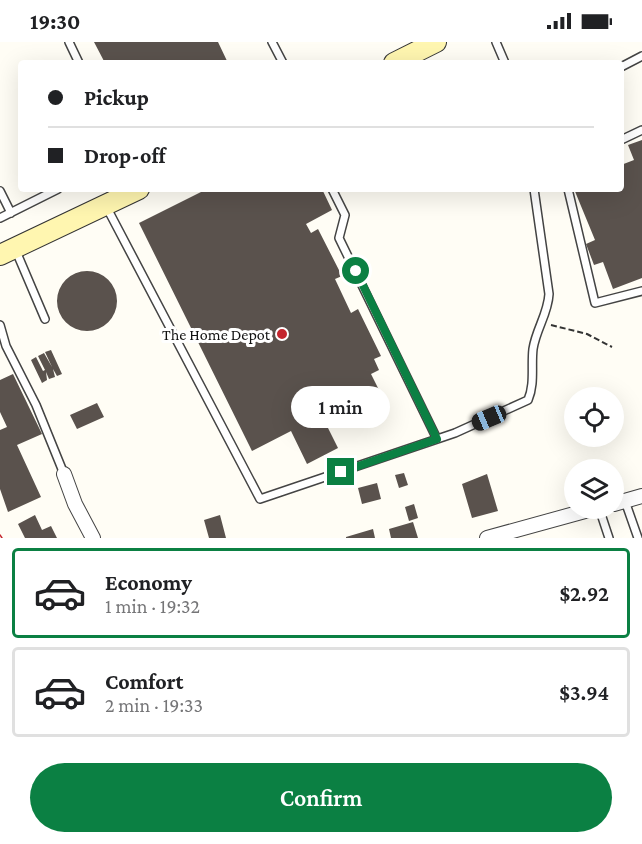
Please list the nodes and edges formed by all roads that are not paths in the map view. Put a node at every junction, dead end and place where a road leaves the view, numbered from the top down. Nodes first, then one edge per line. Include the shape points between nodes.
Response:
1 (69, 42) edge
2 (272, 42) edge
3 (436, 42) edge
4 (496, 42) edge
5 (642, 56) edge
6 (78, 60) edge
7 (281, 60) edge
8 (400, 60) edge
9 (505, 60) edge
10 (624, 65) edge
11 (642, 130) edge
12 (624, 139) edge
13 (0, 191) edge
14 (52, 192) edge
15 (134, 192) edge
16 (334, 192) edge
17 (534, 192) edge
18 (569, 192) edge
19 (106, 205) junction
20 (11, 213) junction
21 (0, 218) edge
22 (7, 252) edge
23 (642, 291) edge
24 (45, 319) dead end
25 (0, 325) edge
26 (437, 439) junction
27 (64, 474) joint
28 (642, 496) edge
29 (624, 501) edge
30 (624, 511) edge
31 (564, 517) edge
32 (602, 519) edge
33 (93, 538) edge
34 (487, 538) edge
35 (609, 538) edge
36 (638, 538) edge

1 - 6 lane
2 - 7 lane
3 - 8 street
4 - 9 lane
5 - 10 lane
11 - 12 lane
13 - 20 lane
14 - 20 lane
15 - 19 street
16 - 26 lane via 345,215 339,238
17 - 26 lane via 549,294 548,309 533,350 528,400
18 - 23 lane via 595,303
19 - 22 street
19 - 26 lane via 260,500
20 - 21 lane
22 - 24 lane
25 - 27 lane
27 - 33 street
28 - 29 street
30 - 36 lane
31 - 34 street
32 - 35 lane

